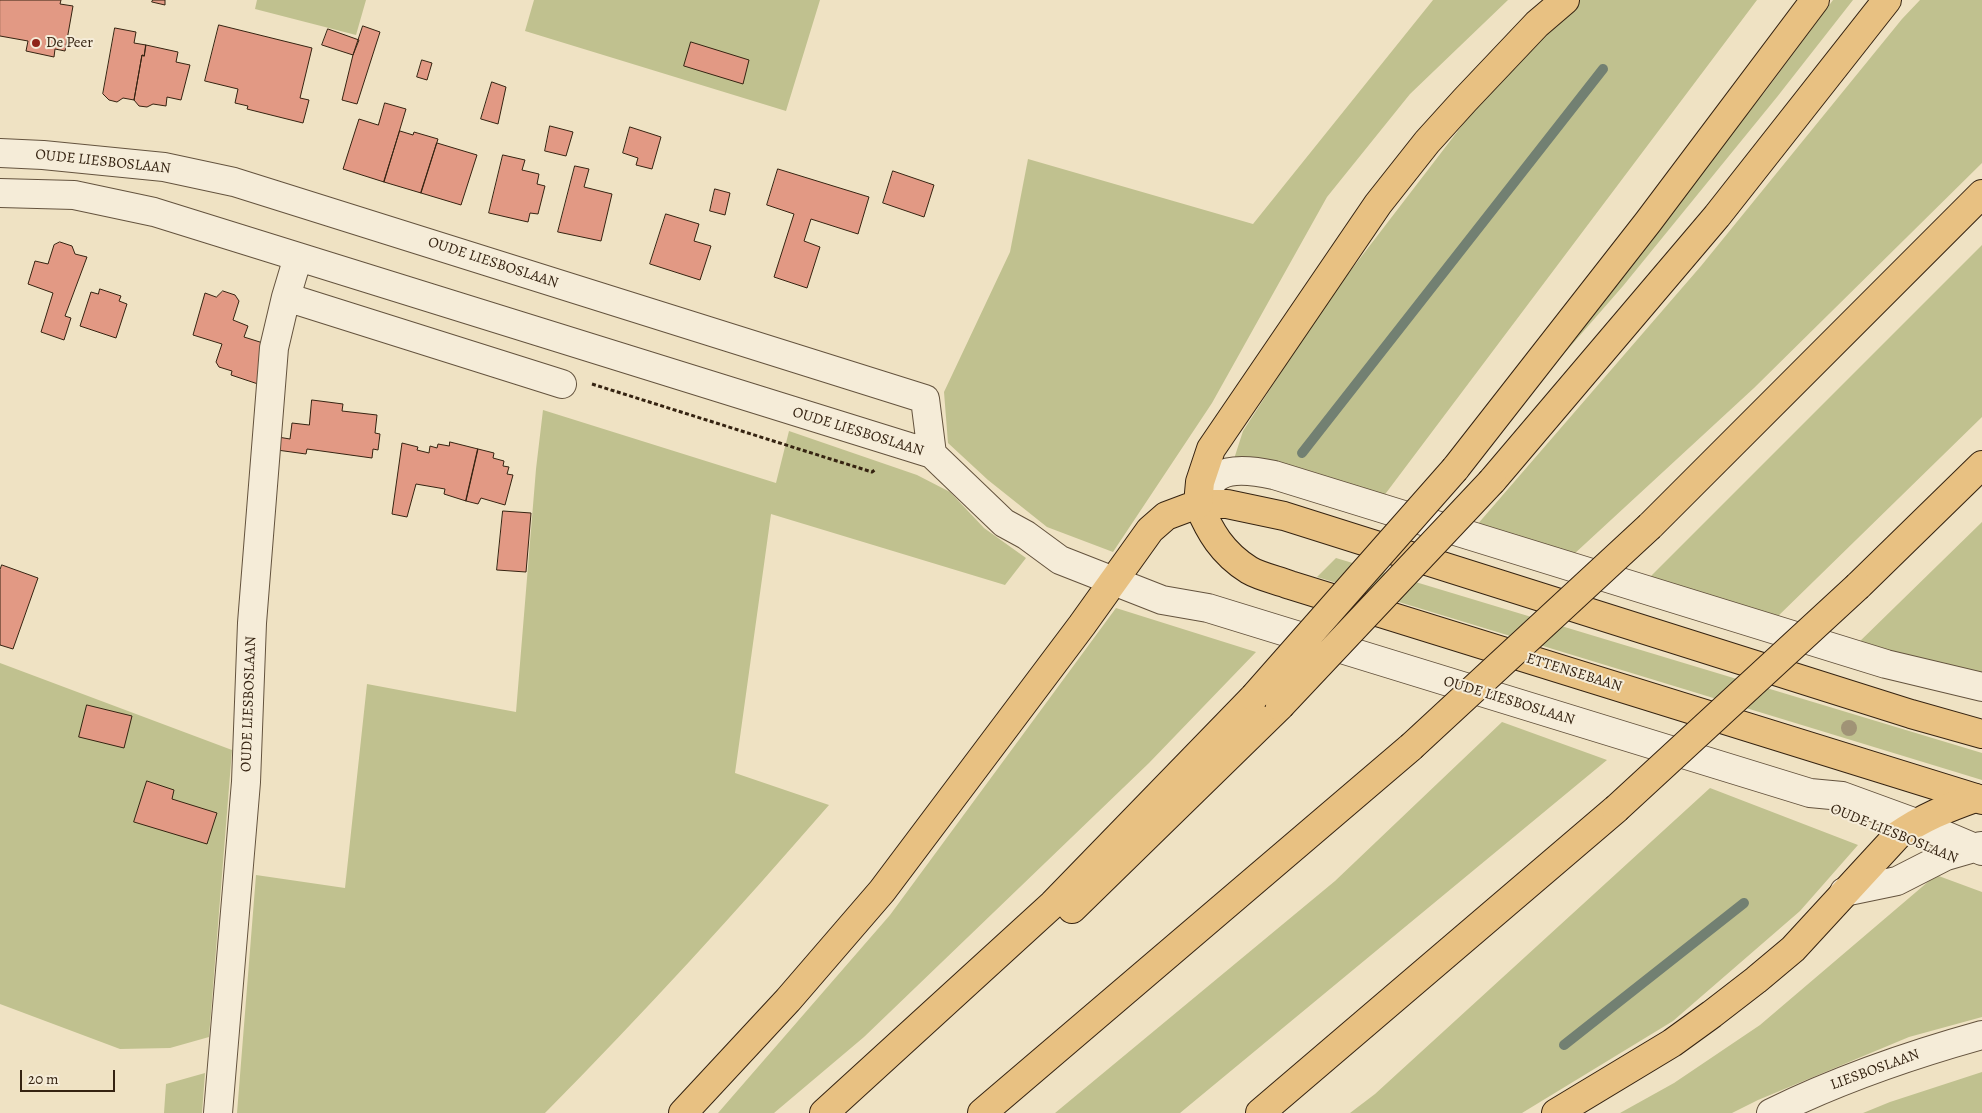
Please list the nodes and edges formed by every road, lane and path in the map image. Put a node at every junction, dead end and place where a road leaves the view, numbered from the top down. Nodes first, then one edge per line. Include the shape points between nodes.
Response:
1 (1565, 0) edge
2 (1815, 0) edge
3 (1888, 0) edge
4 (0, 154) edge
5 (0, 193) edge
6 (1982, 194) edge
7 (298, 257) junction
8 (286, 296) junction
9 (562, 384) dead end
10 (932, 454) junction
11 (1982, 465) edge
12 (1198, 504) junction
13 (1118, 573) junction
14 (1982, 688) edge
15 (1982, 734) edge
16 (1978, 799) edge
17 (1907, 829) junction
18 (1980, 854) edge
19 (1946, 856) junction
20 (1844, 892) junction
21 (1982, 1035) edge
22 (218, 1113) edge
23 (683, 1113) edge
24 (824, 1113) edge
25 (852, 1113) edge
26 (982, 1113) edge
27 (1260, 1113) edge
28 (1556, 1113) edge
29 (1771, 1113) edge

1 - 12 main road via 1464,100 1378,204 1211,449 1200,482
2 - 24 main road, bridge via 1648,222 1455,469 1254,697 1053,904
3 - 25 main road, bridge via 1717,216 1492,481 1280,706 1106,877
4 - 10 street, OUDE LIESBOSLAAN via 43,154 164,167 234,182 925,399
5 - 7 street, OUDE LIESBOSLAAN via 74,195 154,212
6 - 26 main road, bridge via 1650,526 1411,747
7 - 8 street, OUDE LIESBOSLAAN
7 - 10 street, OUDE LIESBOSLAAN
8 - 9 street
8 - 22 street, OUDE LIESBOSLAAN via 274,348 252,623 246,782
10 - 13 street, OUDE LIESBOSLAAN via 1004,523 1026,535 1070,547
11 - 27 main road, bridge via 1858,586 1616,809
12 - 13 main road via 1166,516 1150,530
12 - 14 street via 1219,476 1238,471 1274,475 1886,664
12 - 15 main road via 1227,504 1284,516
12 - 16 main road, ETTENSEBAAN via 1222,549 1250,571
13 - 17 street, OUDE LIESBOSLAAN via 1169,583 1208,608 1810,793 1842,796
13 - 23 main road via 882,891 788,1000
16 - 17 main road via 1936,813
17 - 18 street, OUDE LIESBOSLAAN
17 - 19 street, OUDE LIESBOSLAAN
17 - 20 main road
18 - 19 street, OUDE LIESBOSLAAN
19 - 20 street via 1897,881
20 - 28 main road via 1793,949 1712,1014 1627,1071
21 - 29 street, LIESBOSLAAN via 1811,1093

